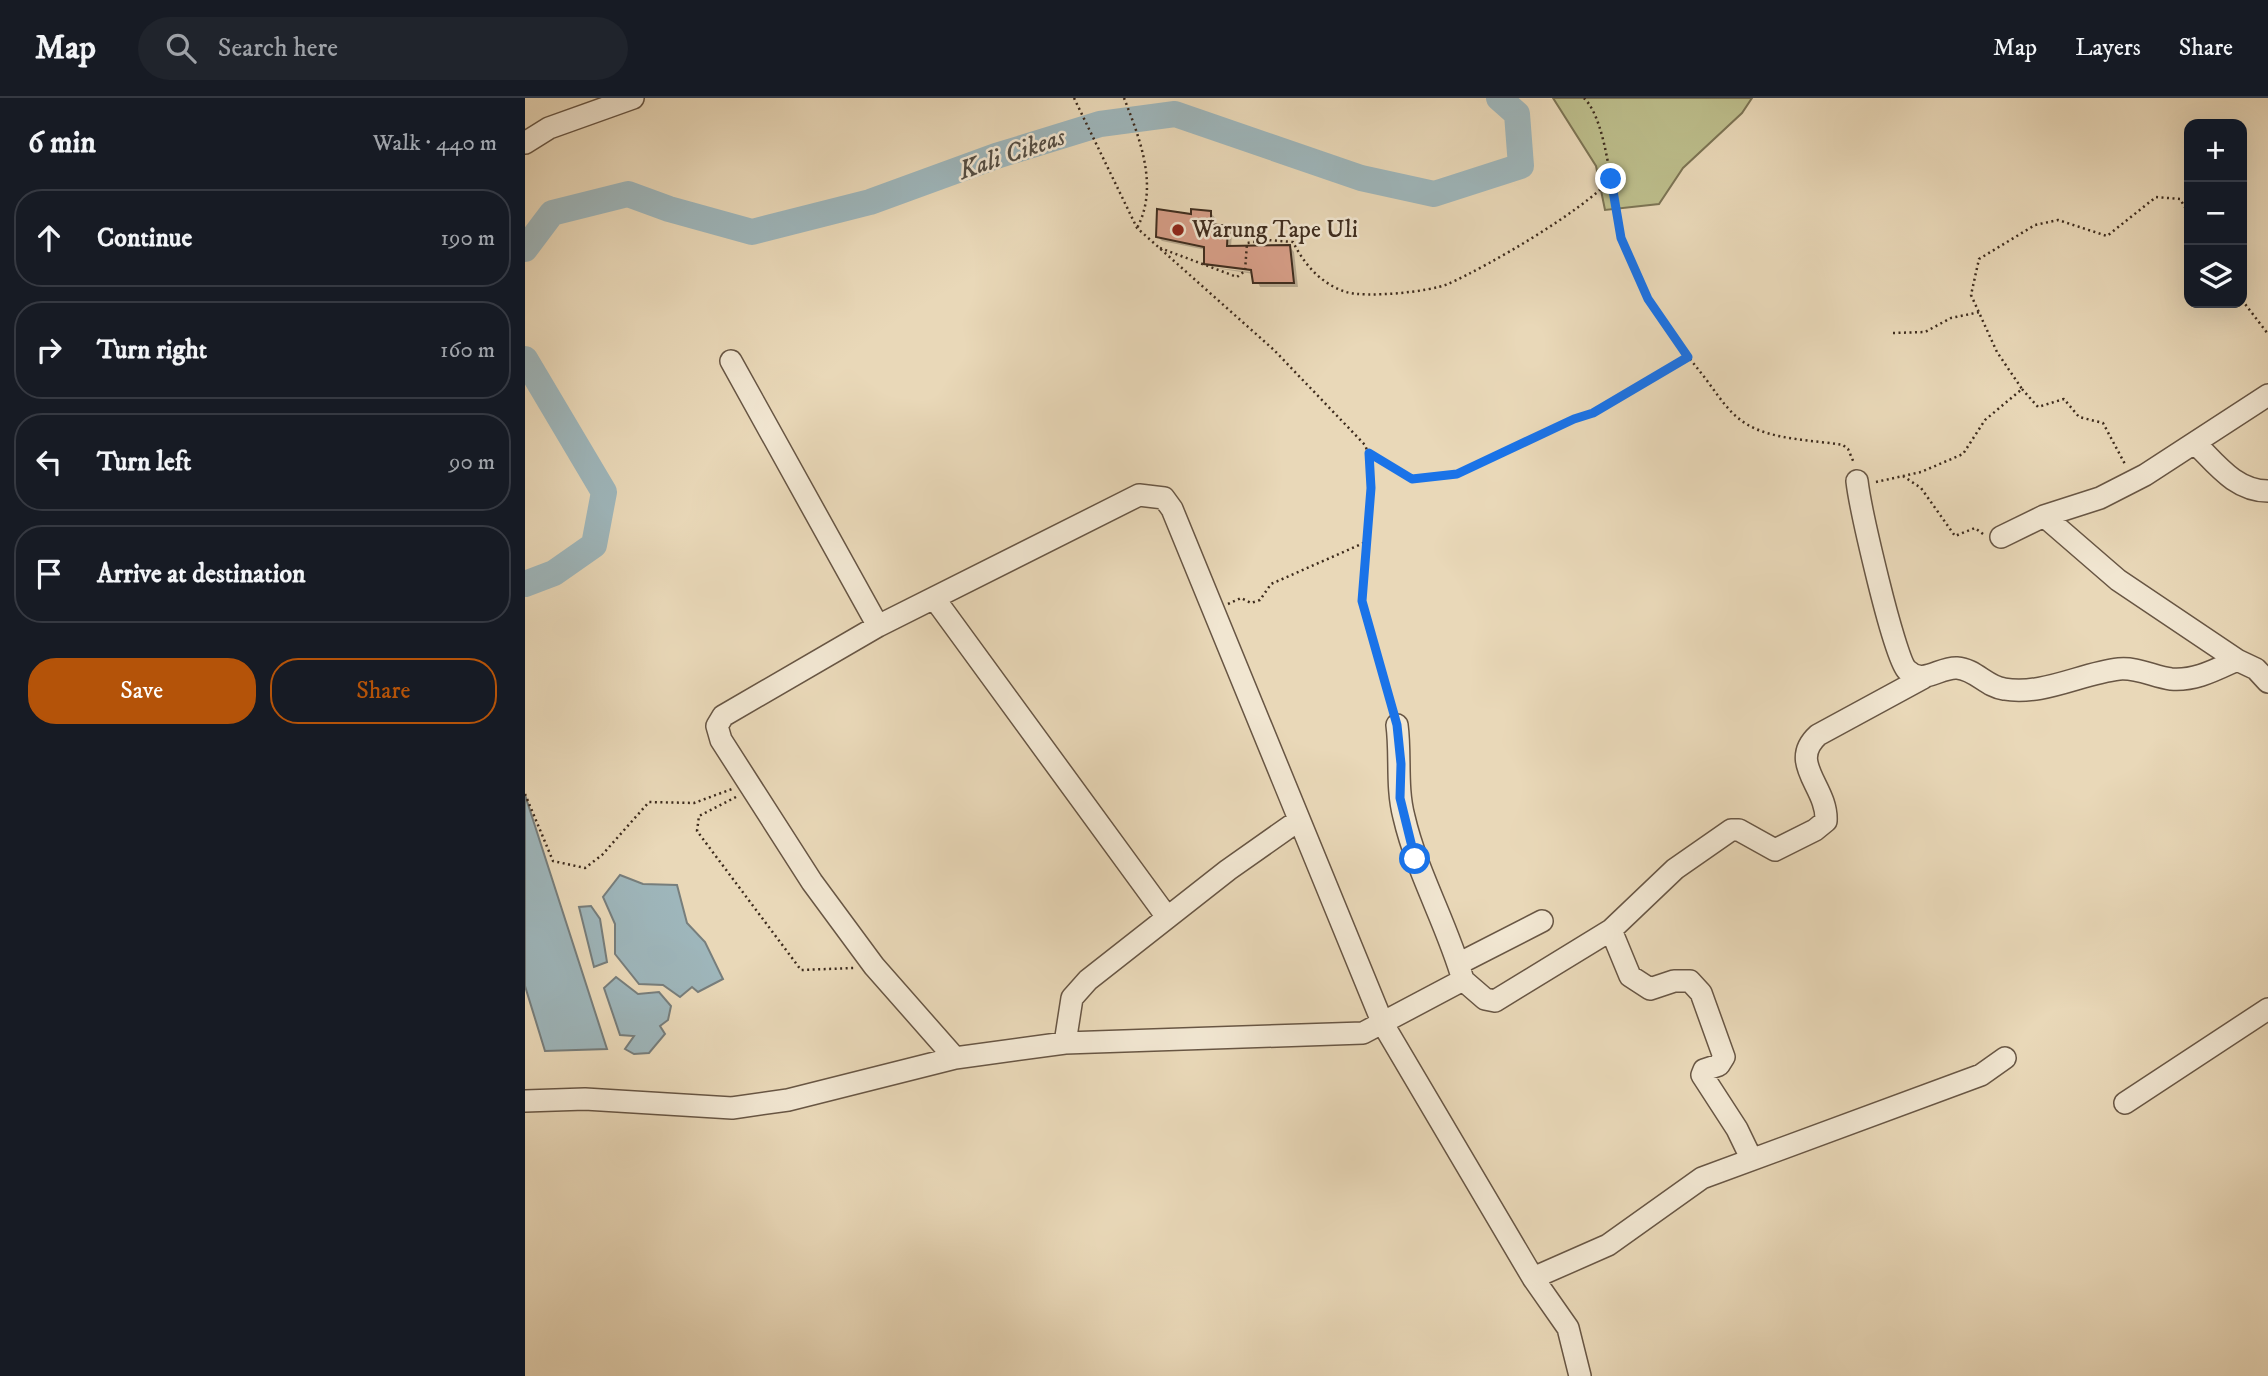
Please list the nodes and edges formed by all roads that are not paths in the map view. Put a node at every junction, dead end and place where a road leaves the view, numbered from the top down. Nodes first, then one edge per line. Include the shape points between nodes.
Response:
1 (633, 98) edge
2 (525, 143) edge
3 (731, 361) dead end
4 (2268, 395) edge
5 (2196, 444) junction
6 (1857, 481) road end
7 (2268, 491) edge
8 (2044, 516) junction
9 (2001, 537) road end
10 (933, 598) junction
11 (878, 626) junction
12 (2237, 660) junction
13 (1923, 678) junction
14 (2268, 682) edge
15 (1397, 725) road end
16 (1299, 820) junction
17 (1167, 918) junction
18 (1542, 921) dead end
19 (1611, 930) junction
20 (1461, 972) junction
21 (2268, 1009) edge
22 (1383, 1024) junction
23 (1065, 1043) junction
24 (955, 1058) junction
25 (2005, 1058) dead end
26 (525, 1101) edge
27 (2125, 1103) dead end
28 (1751, 1158) junction
29 (1533, 1278) junction
30 (1580, 1376) edge

1 - 2 street via 549,128
3 - 11 street
4 - 5 street
5 - 7 street via 2233,481 2254,491
5 - 8 street via 2100,498
6 - 13 street via 1905,668
8 - 9 street
8 - 12 street via 2118,580
10 - 11 street
10 - 16 street via 1139,495 1164,498
10 - 17 street
11 - 24 street via 723,716 717,726 721,740 812,882 874,966
12 - 13 street via 2197,678 2121,668 2003,690 1959,668
12 - 14 street via 2256,669
13 - 19 street via 1808,744 1804,758 1827,811 1826,821 1815,830 1775,850 1731,830 1675,869
15 - 20 street via 1403,815 1415,859
16 - 17 street
16 - 22 street
17 - 23 street via 1072,998
18 - 20 street
19 - 20 street via 1495,1001 1485,999
19 - 28 street via 1630,976 1650,989 1690,981 1701,993 1724,1057 1702,1075
20 - 22 street
21 - 27 street
22 - 23 street via 1347,1035
22 - 29 street
23 - 24 street
24 - 26 street via 750,1107 585,1099
25 - 28 street via 1981,1075
28 - 29 street via 1702,1178 1608,1245
29 - 30 street via 1568,1328

